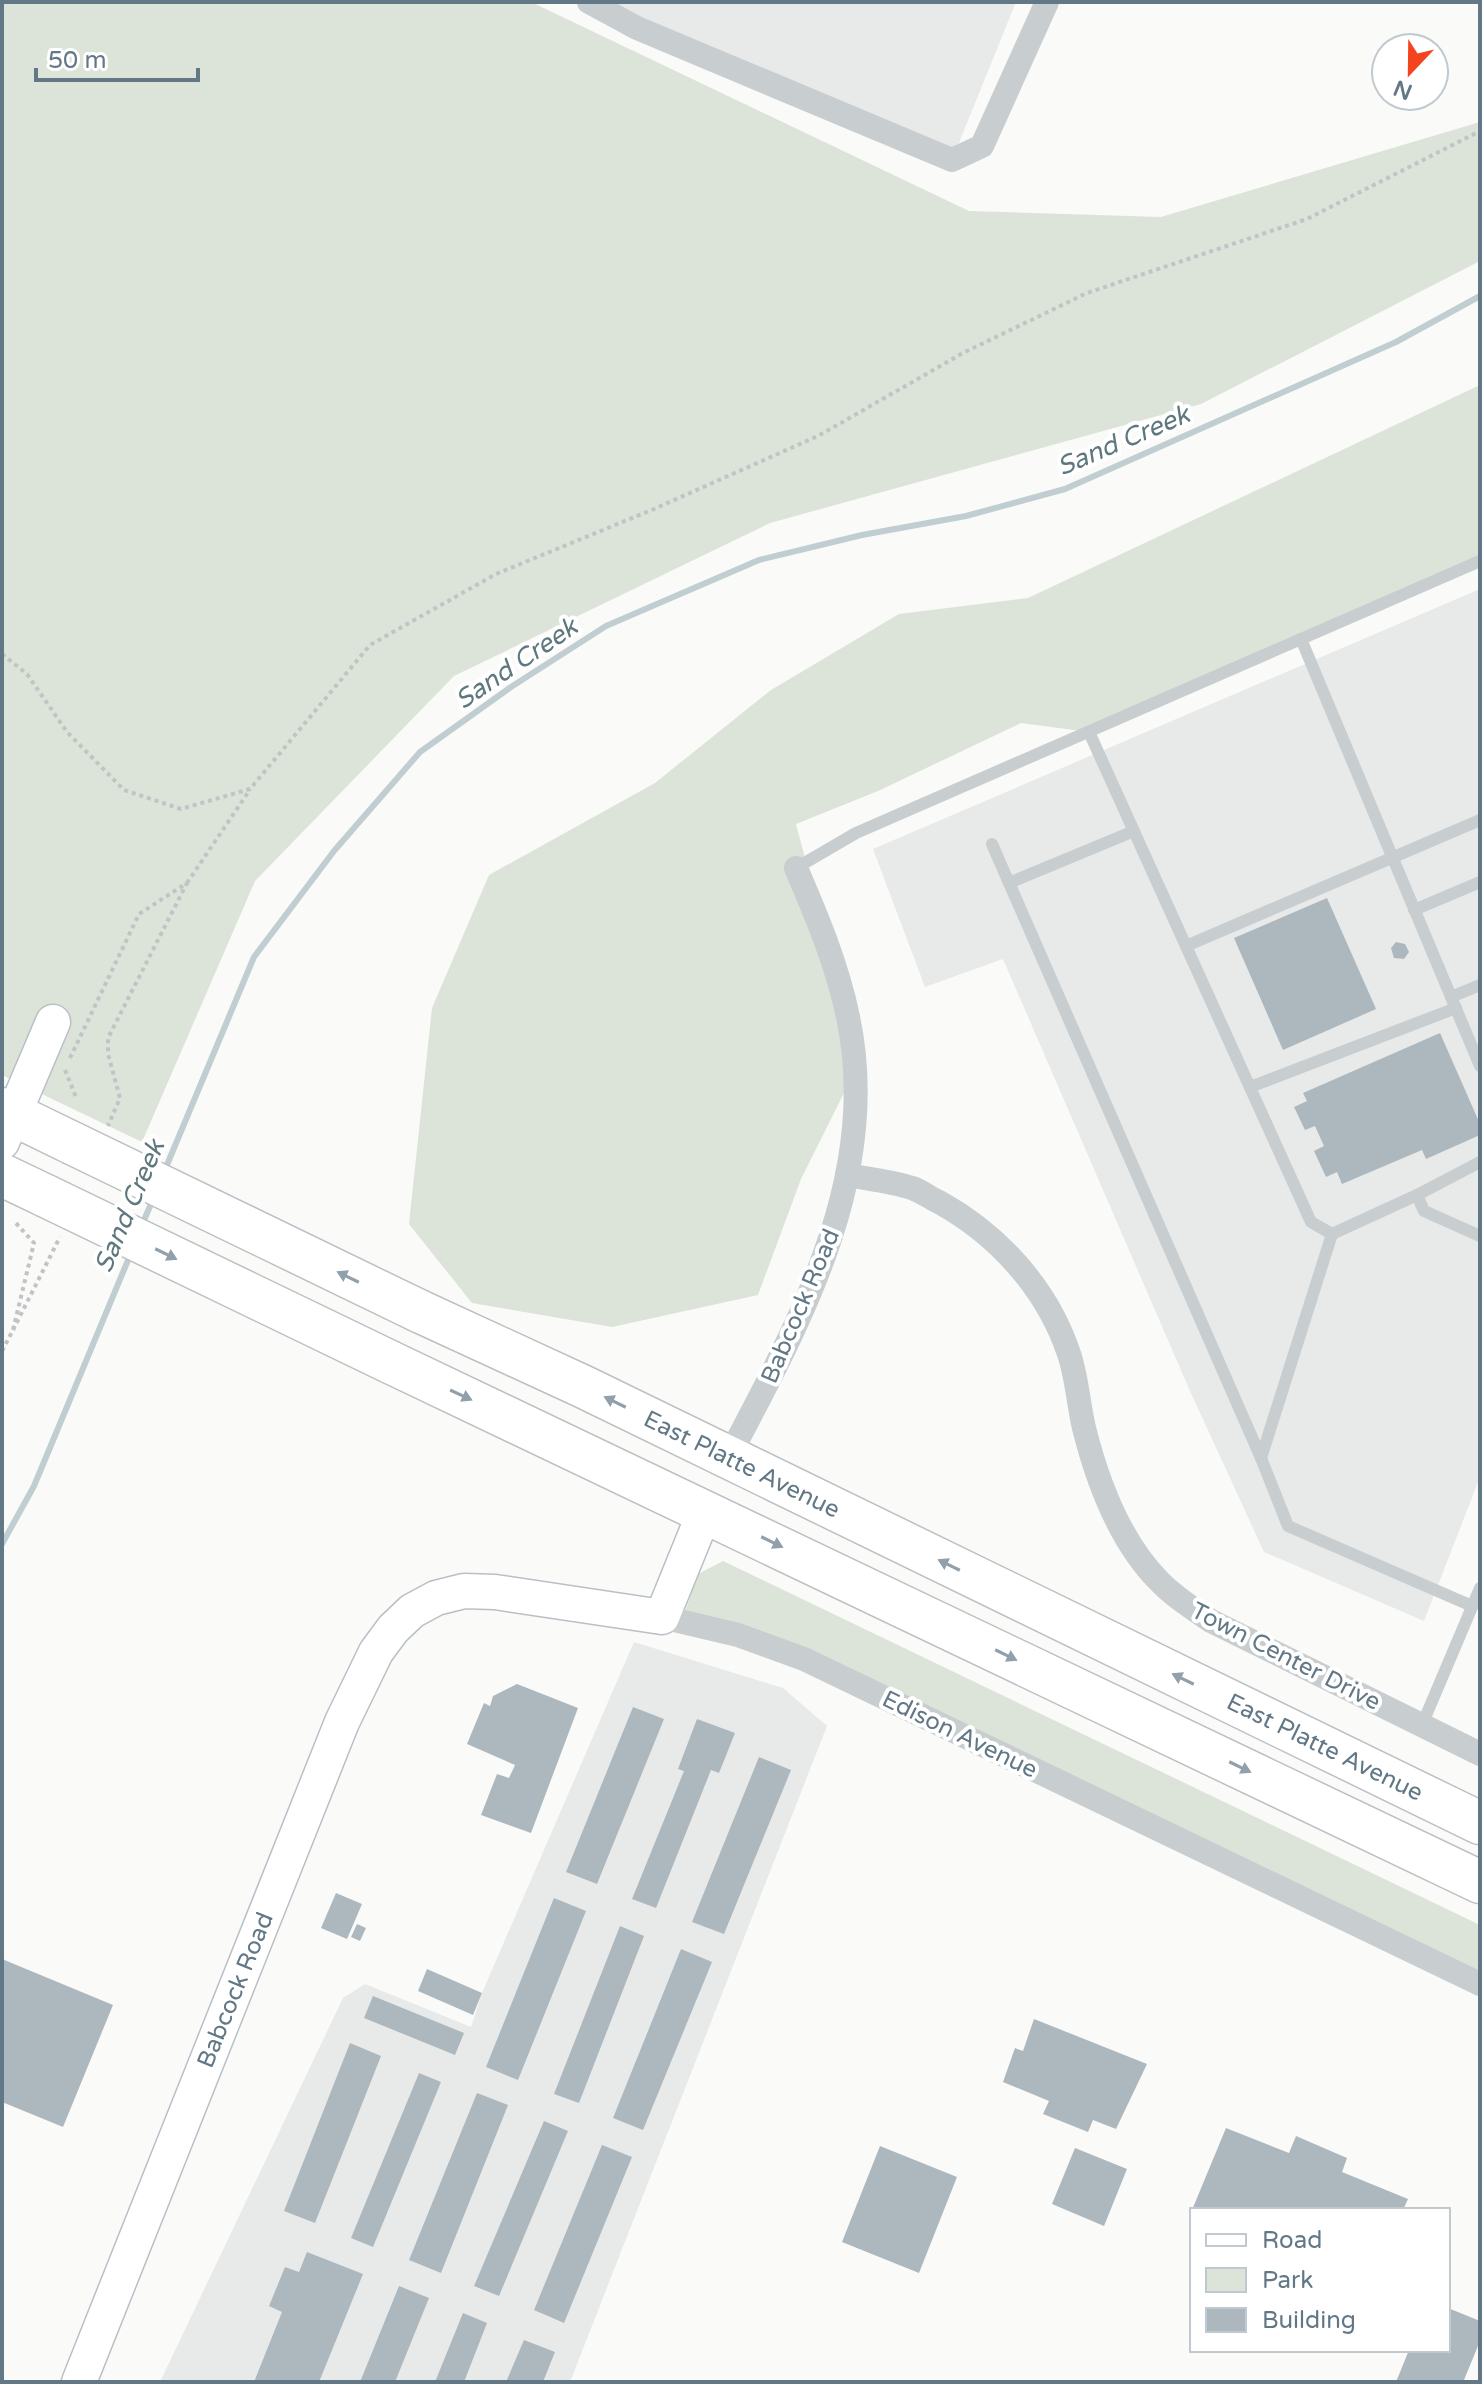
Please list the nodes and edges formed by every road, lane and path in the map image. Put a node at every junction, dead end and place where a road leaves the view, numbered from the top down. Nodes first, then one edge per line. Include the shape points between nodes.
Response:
1 (589, 2) edge
2 (1047, 2) edge
3 (1480, 131) edge
4 (1480, 561) edge
5 (1301, 639) junction
6 (2, 654) edge
7 (1089, 732) junction
8 (250, 789) junction
9 (1480, 820) edge
10 (1134, 831) junction
11 (992, 844) dead end
12 (1392, 858) junction
13 (796, 868) joint
14 (1480, 882) edge
15 (187, 883) junction
16 (1009, 883) junction
17 (1414, 910) junction
18 (1186, 946) junction
19 (1480, 985) edge
20 (1453, 1002) junction
21 (53, 1022) dead end
22 (1480, 1066) edge
23 (1250, 1087) junction
24 (76, 1097) dead end
25 (6, 1122) edge
26 (90, 1135) junction
27 (1480, 1162) edge
28 (2, 1175) edge
29 (847, 1175) junction
30 (1417, 1195) junction
31 (42, 1215) junction
32 (1332, 1234) junction
33 (1480, 1236) edge
34 (13, 1330) junction
35 (2, 1351) edge
36 (728, 1458) junction
37 (1261, 1458) junction
38 (705, 1511) junction
39 (882, 1533) junction
40 (1480, 1588) edge
41 (1472, 1606) junction
42 (412, 1611) joint
43 (662, 1617) junction
44 (1422, 1725) junction
45 (1480, 1754) edge
46 (1480, 1823) edge
47 (1480, 1882) edge
48 (1480, 1984) edge
49 (79, 2382) edge

1 - 2 street via 637,28 952,160 982,146
3 - 8 path via 1307,219 1087,293 963,353 818,436 496,574 370,645
4 - 5 lane
5 - 7 lane
5 - 12 lane
6 - 8 path via 27,674 67,732 124,790 181,809
7 - 10 lane
7 - 13 lane via 856,833
8 - 15 path
9 - 12 lane
10 - 16 lane
10 - 18 lane
11 - 16 lane
12 - 17 lane
12 - 18 lane
13 - 29 street, Babcock Road via 825,934 848,1019 854,1096
14 - 17 lane
15 - 24 path via 139,914 64,1072
15 - 26 path via 108,1038 120,1098
16 - 37 lane
17 - 20 lane
18 - 23 lane
19 - 20 lane
20 - 22 lane
20 - 23 lane
21 - 25 street
23 - 32 lane via 1311,1222
25 - 26 highway, East Platte Avenue
36 -> 26 highway, East Platte Avenue, bridge via 419,1311
27 - 30 lane
28 - 31 highway
29 - 36 street, Babcock Road via 841,1209 811,1291
29 - 44 street, Town Center Drive via 914,1189 947,1207 980,1229 1029,1279 1068,1350 1091,1452 1113,1510 1157,1579 1211,1621
30 - 32 lane
30 - 33 lane via 1424,1211
31 - 34 path
31 - 34 path
31 -> 38 highway, bridge via 390,1362
32 - 37 lane
34 - 35 path
36 - 39 highway, East Platte Avenue
37 - 41 lane via 1288,1526
38 - 39 highway via 766,1503
38 - 43 street
38 -> 47 highway
46 -> 39 highway, East Platte Avenue
40 - 41 lane
41 - 44 lane
42 - 43 street, Edison Avenue via 464,1591
42 - 49 street, Babcock Road via 376,1652 342,1722
43 - 48 street, Edison Avenue via 738,1635 804,1659
44 - 45 street, Town Center Drive

